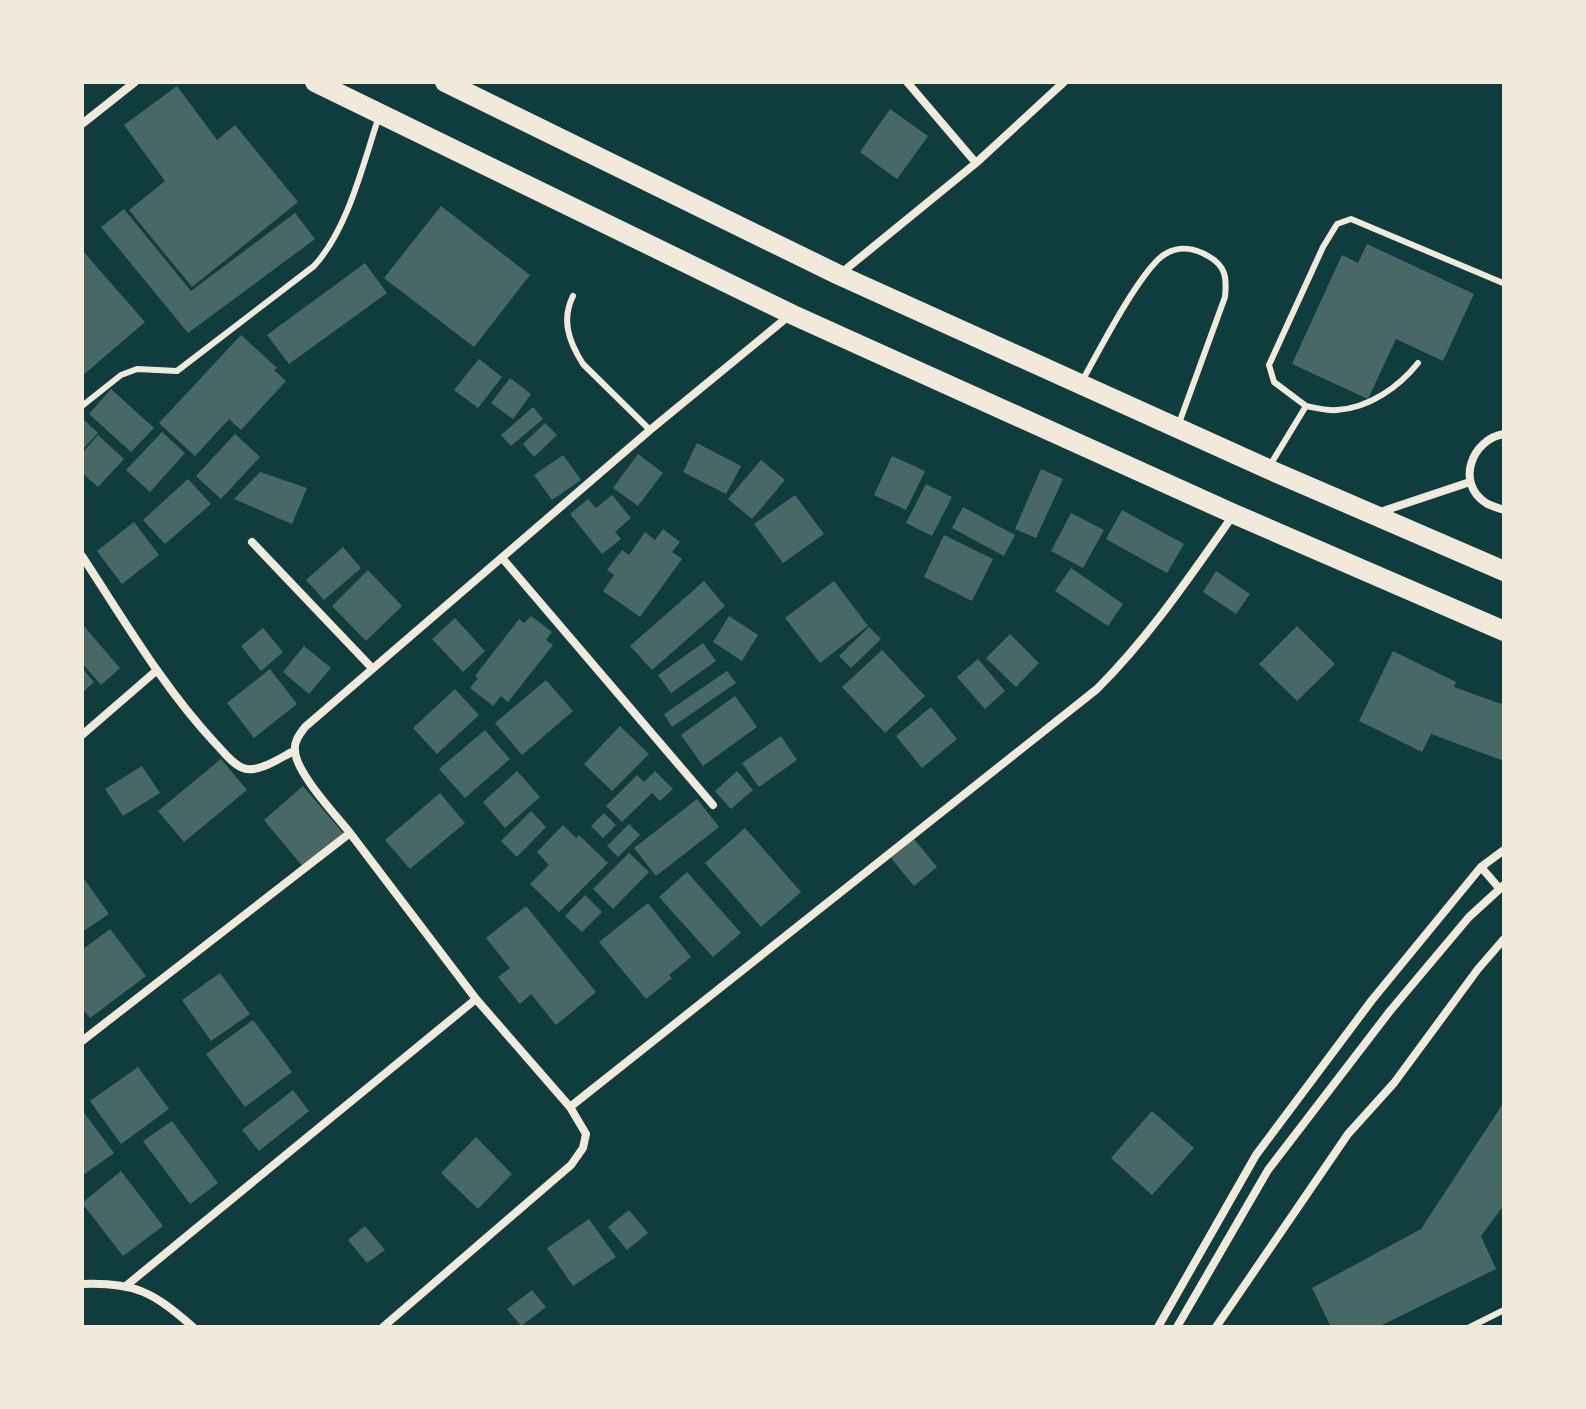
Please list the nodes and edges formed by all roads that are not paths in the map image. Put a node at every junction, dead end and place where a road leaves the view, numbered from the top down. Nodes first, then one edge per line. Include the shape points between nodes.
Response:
1 (135, 82) edge
2 (315, 82) edge
3 (445, 82) edge
4 (907, 82) edge
5 (1064, 82) edge
6 (380, 113) junction
7 (82, 124) edge
8 (976, 163) junction
9 (839, 275) junction
10 (1503, 283) edge
11 (573, 296) dead end
12 (791, 314) junction
13 (1418, 363) dead end
14 (1080, 384) junction
15 (82, 406) edge
16 (1306, 406) junction
17 (1504, 424) edge
18 (1178, 428) junction
19 (650, 430) junction
20 (1502, 434) edge
21 (1268, 469) junction
22 (1470, 482) junction
23 (1504, 510) edge
24 (1234, 514) junction
25 (1373, 514) junction
26 (252, 542) dead end
27 (82, 556) edge
28 (503, 559) junction
29 (1504, 571) edge
30 (1504, 631) edge
31 (372, 668) junction
32 (156, 671) junction
33 (82, 735) edge
34 (294, 751) junction
35 (713, 805) dead end
36 (350, 833) junction
37 (1504, 850) edge
38 (1481, 867) junction
39 (1502, 886) edge
40 (1504, 939) edge
41 (476, 999) junction
42 (82, 1041) edge
43 (570, 1107) junction
44 (82, 1284) edge
45 (127, 1285) junction
46 (1504, 1310) edge
47 (193, 1327) edge
48 (383, 1327) edge
49 (1158, 1327) edge
50 (1177, 1327) edge
51 (1216, 1327) edge
52 (1470, 1327) edge

1 - 7 street
2 - 6 highway
3 - 9 highway
4 - 8 street
5 - 8 street
6 - 12 highway
6 - 15 lane via 352,196 314,266 177,371 137,369
8 - 9 street
9 - 14 highway
10 - 16 lane via 1351,219 1337,224 1269,365 1274,382
11 - 19 lane via 566,310 575,351
12 - 19 street
12 - 24 highway
13 - 16 lane via 1406,378 1357,406 1335,411
14 - 18 highway
14 - 18 lane via 1149,268 1165,253 1186,248 1204,253 1220,263 1227,277 1225,297
16 - 21 lane
17 - 20 street
18 - 21 highway
19 - 28 street
20 - 22 street via 1481,443 1470,461
21 - 25 highway
22 - 23 street via 1483,502
22 - 25 street
24 - 30 highway
24 - 43 street via 1153,626 1097,689
25 - 29 highway
26 - 31 street
27 - 32 street
28 - 31 street
28 - 35 street
31 - 34 street via 305,727
32 - 33 street
32 - 34 street via 242,768 256,769
34 - 36 street via 304,773
36 - 41 street
36 - 42 street
37 - 38 street
38 - 39 street
38 - 49 street via 1372,1000 1256,1155
39 - 50 street via 1390,1011 1268,1170
40 - 51 street via 1394,1083 1348,1134
41 - 43 street
41 - 45 street
43 - 48 street via 586,1134 579,1156
44 - 45 street
45 - 47 street via 161,1299
46 - 52 lane

